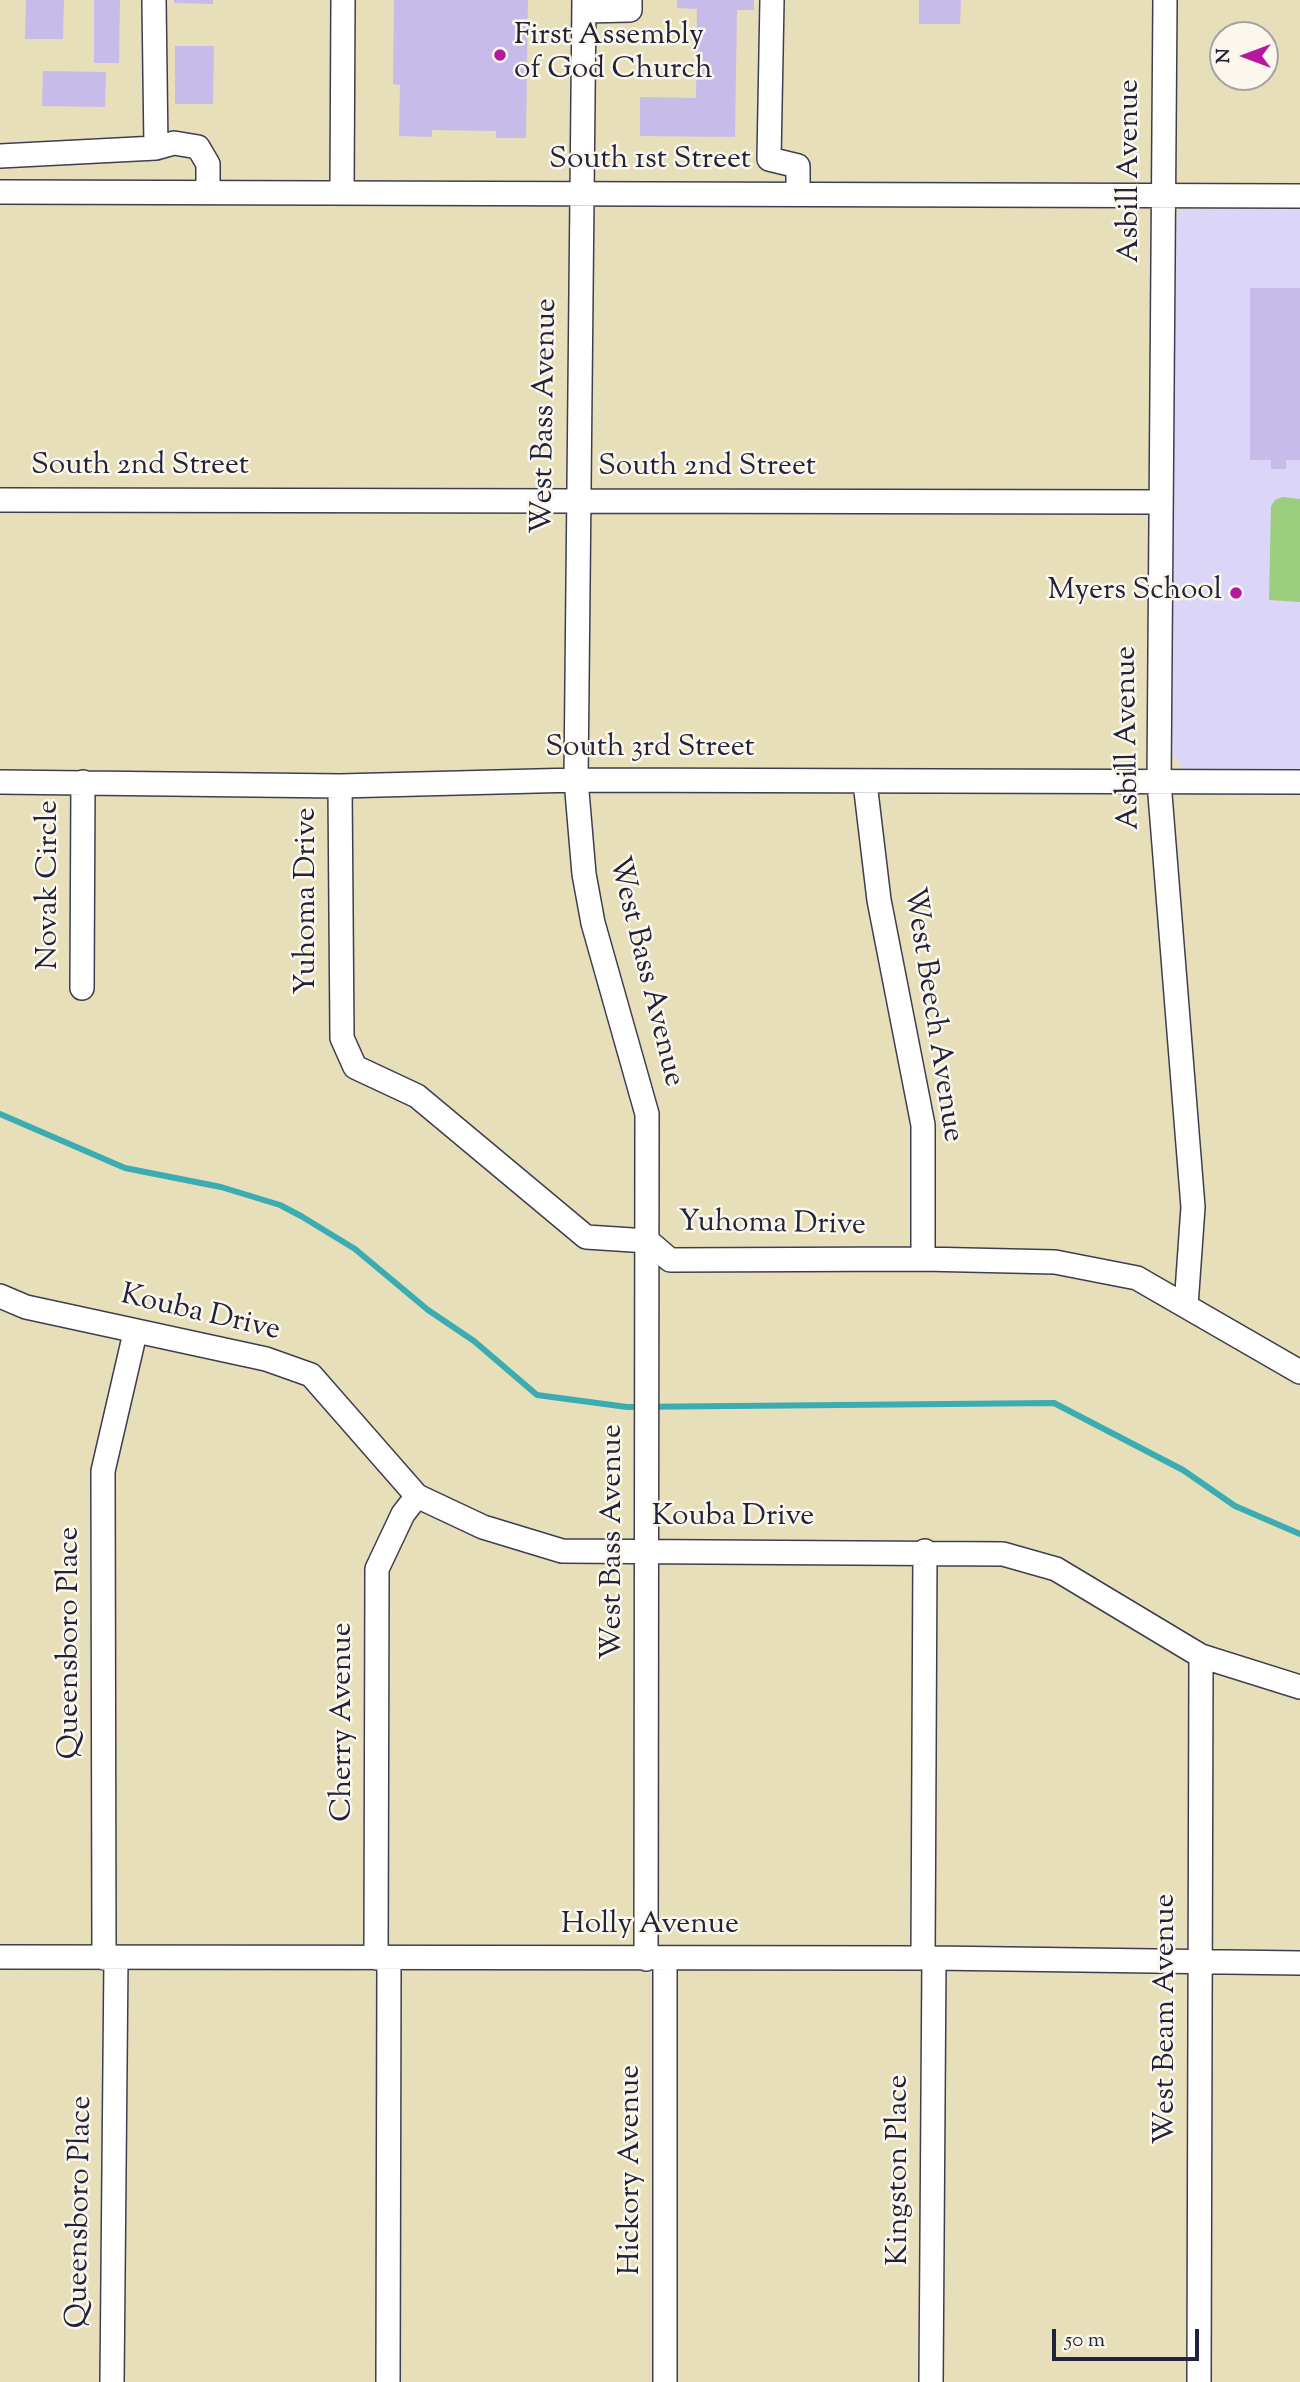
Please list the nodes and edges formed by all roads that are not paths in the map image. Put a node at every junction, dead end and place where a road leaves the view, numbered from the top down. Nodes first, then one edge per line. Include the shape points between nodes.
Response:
1 (154, 0) edge
2 (344, 0) edge
3 (630, 0) edge
4 (772, 0) edge
5 (1165, 0) edge
6 (584, 6) edge
7 (156, 148) junction
8 (0, 156) edge
9 (0, 192) edge
10 (208, 192) junction
11 (342, 192) junction
12 (581, 193) junction
13 (798, 194) junction
14 (1163, 196) junction
15 (1300, 196) edge
16 (0, 500) edge
17 (577, 500) junction
18 (1161, 502) junction
19 (576, 780) junction
20 (0, 782) edge
21 (83, 782) junction
22 (1159, 782) junction
23 (1300, 782) edge
24 (865, 783) junction
25 (340, 786) junction
26 (82, 988) dead end
27 (648, 1241) junction
28 (923, 1259) junction
29 (0, 1296) edge
30 (1186, 1306) junction
31 (135, 1333) junction
32 (1300, 1372) edge
33 (417, 1496) junction
34 (646, 1551) junction
35 (925, 1551) junction
36 (1201, 1656) junction
37 (1300, 1688) edge
38 (0, 1957) edge
39 (110, 1958) junction
40 (383, 1958) junction
41 (929, 1958) junction
42 (655, 1959) junction
43 (1199, 1963) junction
44 (1300, 1963) edge
45 (112, 2382) edge
46 (388, 2382) edge
47 (665, 2382) edge
48 (931, 2382) edge
49 (1199, 2382) edge

1 - 7 street
2 - 11 street
3 - 6 street via 630,9
4 - 13 street via 769,159 798,166
5 - 14 street, Asbill Avenue
6 - 12 street, West Bass Avenue
7 - 8 street
7 - 10 street via 174,143 198,147 208,164
9 - 10 street, South 1st Street
10 - 11 street, South 1st Street
11 - 12 street, South 1st Street
12 - 13 street, South 1st Street
12 - 17 street, West Bass Avenue
13 - 14 street, South 1st Street
14 - 15 street, South 1st Street
14 - 18 street, Asbill Avenue
16 - 17 street, South 2nd Street
17 - 18 street, South 2nd Street
17 - 19 street, West Bass Avenue
18 - 22 street, Asbill Avenue
19 - 24 street, South 3rd Street
19 - 25 street, South 3rd Street
19 - 27 street, West Bass Avenue via 593,923 646,1114
20 - 21 street, South 3rd Street
21 - 25 street, South 3rd Street
21 - 26 street, Novak Circle
22 - 23 street, South 3rd Street
22 - 24 street, South 3rd Street
22 - 30 street, Asbill Avenue via 1193,1207
24 - 28 street, West Beech Avenue via 879,900 923,1125
25 - 27 street, Yuhoma Drive via 342,1038 355,1067 417,1096 586,1237
27 - 28 street, Yuhoma Drive via 670,1261
27 - 34 street, West Bass Avenue
28 - 30 street, Yuhoma Drive via 1055,1262 1137,1278
29 - 31 street, Kouba Drive via 26,1307
30 - 32 street, Yuhoma Drive
31 - 33 street, Kouba Drive via 266,1359 310,1375
31 - 39 street, Queensboro Place via 103,1471
33 - 34 street, Kouba Drive via 483,1527 562,1551
33 - 40 street, Cherry Avenue via 403,1514 377,1569
34 - 35 street, Kouba Drive
34 - 42 street, West Bass Avenue
35 - 36 street, Kouba Drive via 1003,1554 1056,1569
35 - 41 street, Kingston Place
36 - 37 street, Kouba Drive
36 - 43 street, West Beam Avenue
38 - 39 street, Holly Avenue
39 - 40 street, Holly Avenue
39 - 45 street, Queensboro Place
40 - 42 street, Holly Avenue
40 - 46 street, Cherry Avenue
41 - 42 street, Holly Avenue
41 - 43 street, Holly Avenue
41 - 48 street, Kingston Place
42 - 47 street, Hickory Avenue
43 - 44 street, Holly Avenue
43 - 49 street, West Beam Avenue

